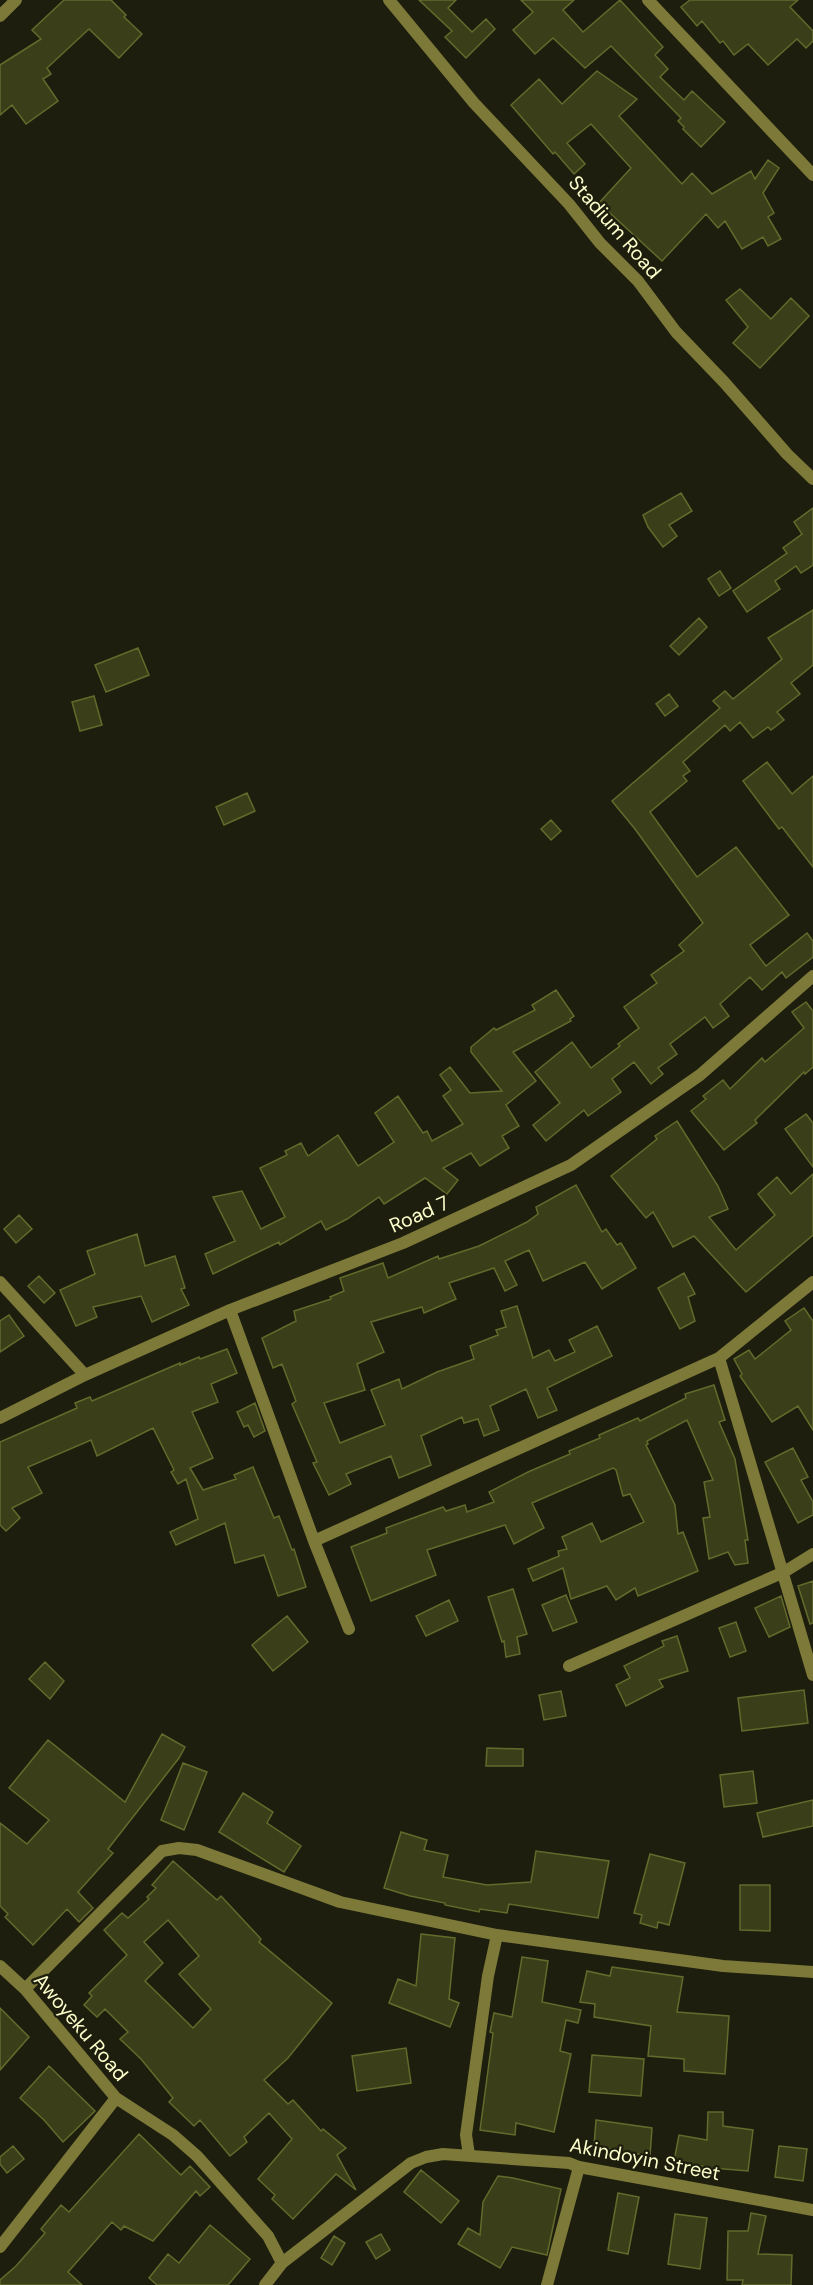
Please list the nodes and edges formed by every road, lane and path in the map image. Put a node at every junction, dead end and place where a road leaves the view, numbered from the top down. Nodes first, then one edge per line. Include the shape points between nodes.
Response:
1 (16, 0) edge
2 (389, 0) edge
3 (648, 0) edge
4 (0, 16) edge
5 (813, 175) edge
6 (813, 479) edge
7 (813, 976) edge
8 (0, 1282) edge
9 (813, 1282) edge
10 (230, 1310) junction
11 (719, 1358) junction
12 (86, 1375) junction
13 (0, 1418) edge
14 (314, 1541) junction
15 (813, 1554) edge
16 (784, 1572) junction
17 (349, 1629) dead end
18 (569, 1666) dead end
19 (813, 1675) edge
20 (497, 1935) junction
21 (0, 1966) edge
22 (813, 1972) edge
23 (25, 1989) junction
24 (116, 2098) junction
25 (469, 2156) junction
26 (579, 2168) junction
27 (813, 2210) edge
28 (0, 2247) edge
29 (282, 2263) junction
30 (265, 2285) edge
31 (547, 2285) edge

1 - 4 street
2 - 6 street, Stadium Road via 474,103 638,281 676,332
3 - 5 street
7 - 10 street, Road 7 via 700,1075 571,1166 403,1243
8 - 12 street
9 - 11 street
10 - 12 street, Road 7
10 - 14 street
11 - 14 street
11 - 16 street
12 - 13 street, Road 7
14 - 17 street
15 - 16 street
16 - 18 street
16 - 19 street
20 - 22 street via 723,1966
20 - 23 street via 340,1902 196,1850 180,1848 162,1851
20 - 25 street via 466,2135
21 - 23 street, Awoyeku Road
23 - 24 street, Awoyeku Road
24 - 28 street
24 - 29 street, Awoyeku Road via 173,2135 197,2156 268,2236
25 - 26 street, Akindoyin Street via 569,2163
25 - 29 street, Akindoyin Street via 442,2154 411,2163
26 - 27 street, Akindoyin Street
26 - 31 street
29 - 30 street, Akindoyin Street

